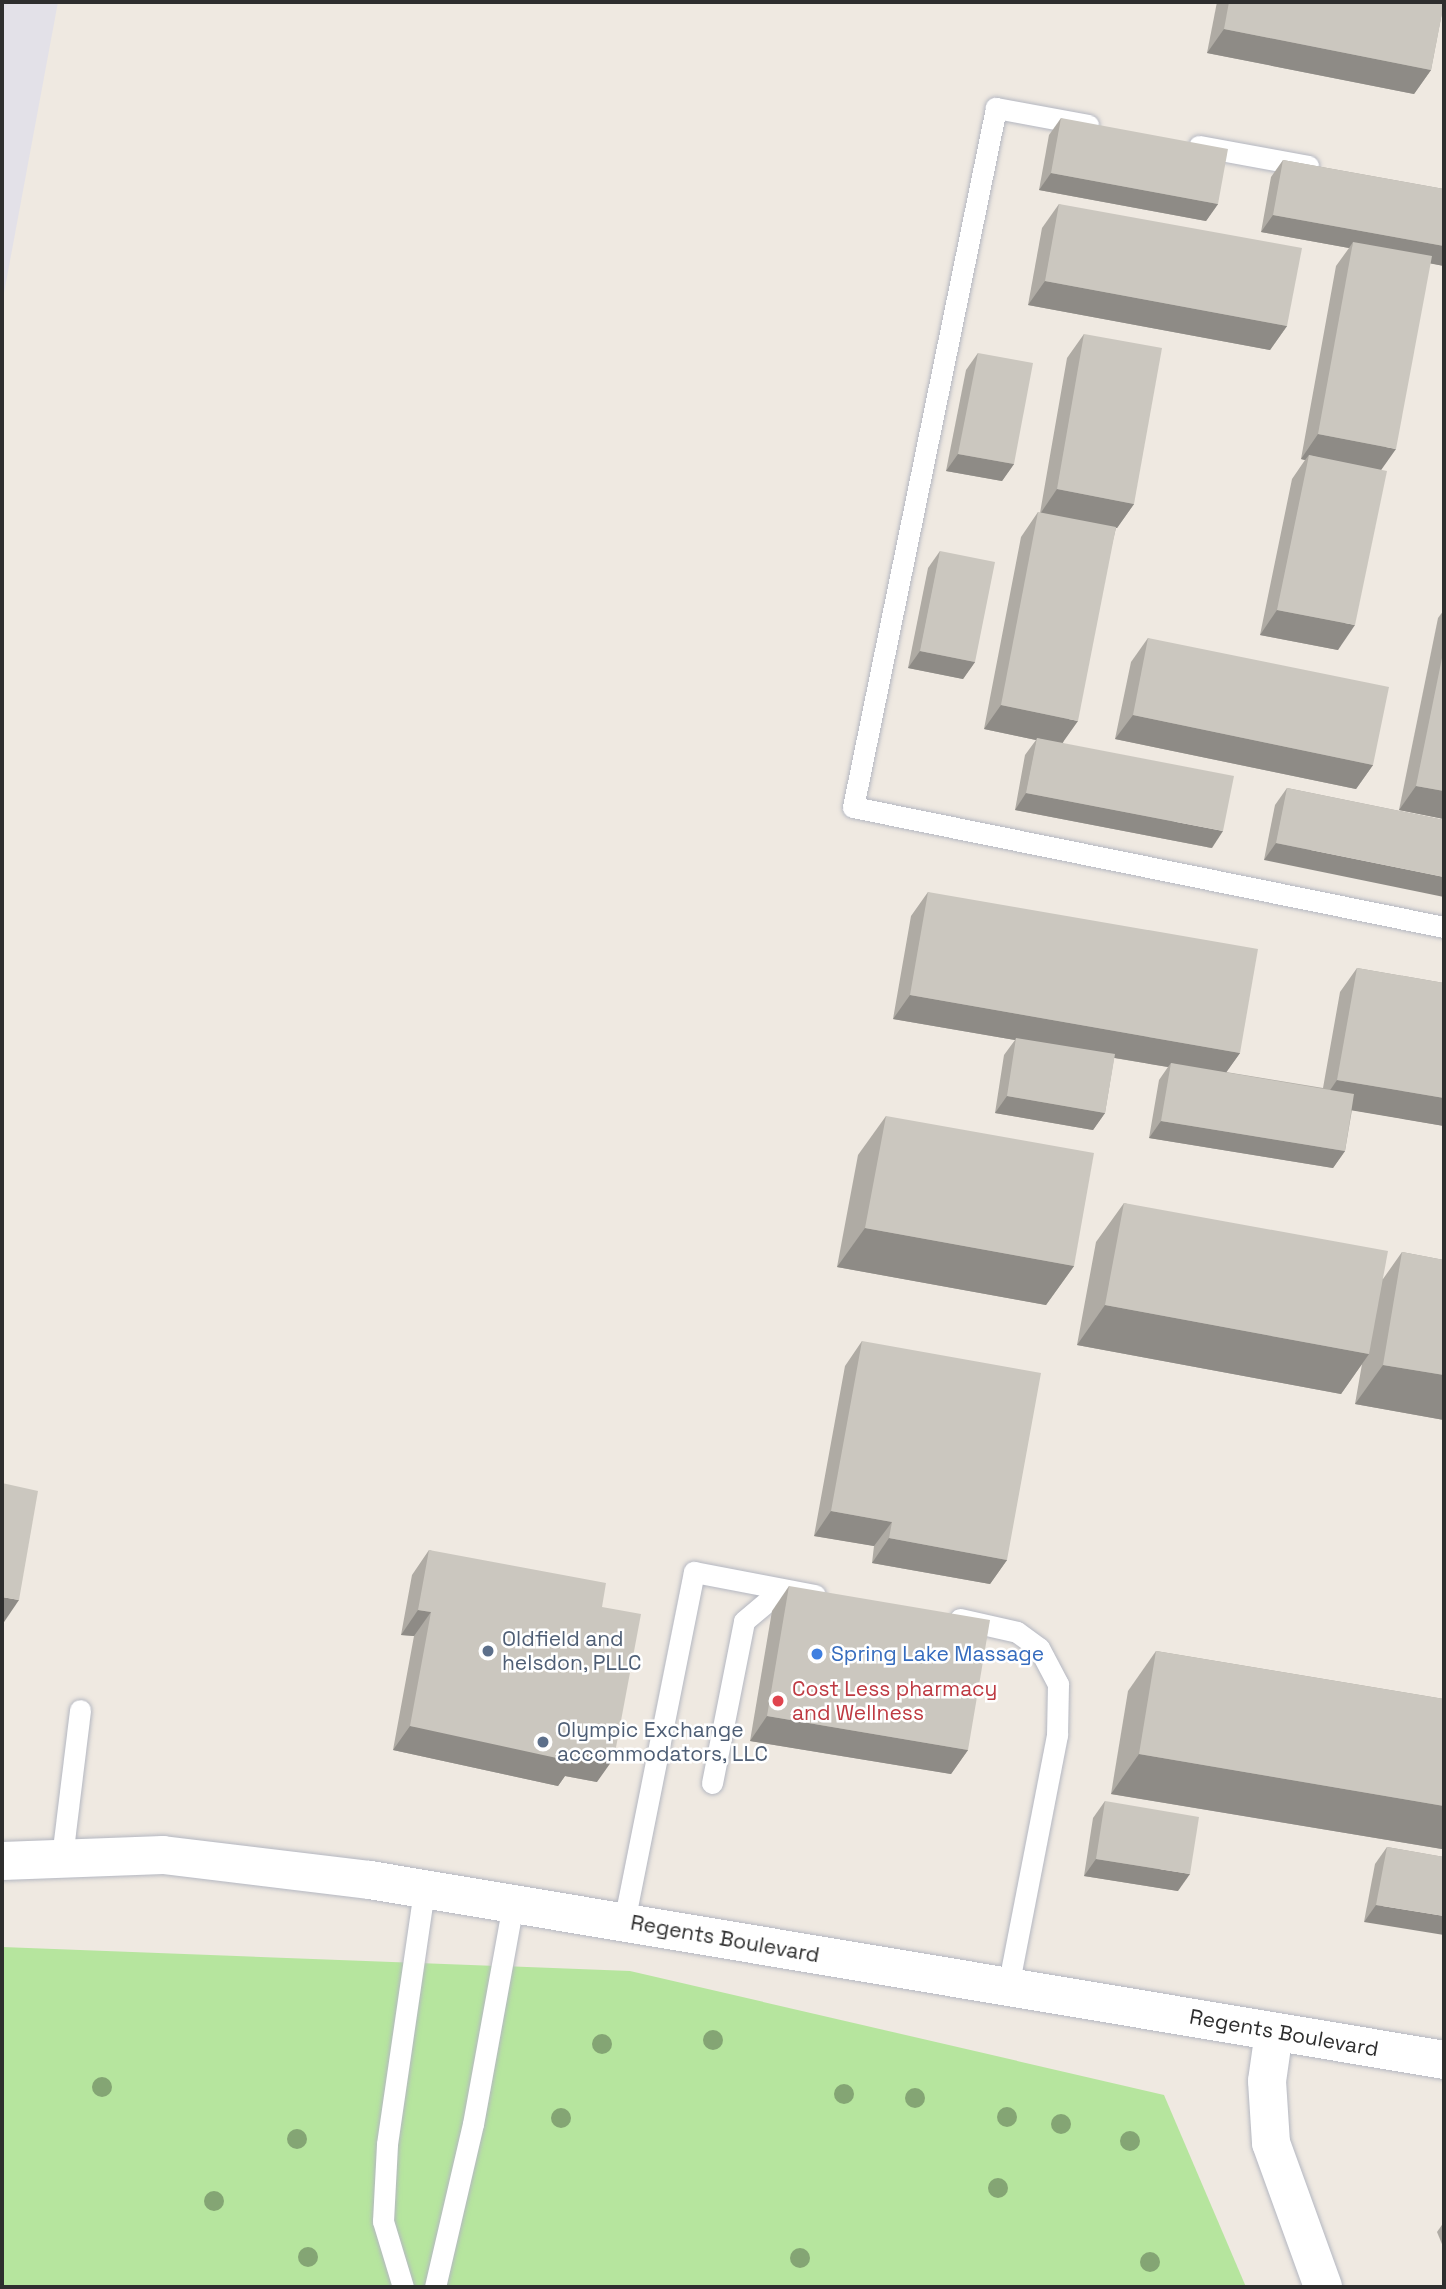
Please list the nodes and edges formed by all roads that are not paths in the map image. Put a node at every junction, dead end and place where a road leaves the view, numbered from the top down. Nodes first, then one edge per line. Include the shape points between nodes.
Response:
1 (1104, 128) edge
2 (1172, 141) edge
3 (1335, 172) edge
4 (1444, 927) edge
5 (781, 1590) junction
6 (835, 1598) edge
7 (943, 1616) edge
8 (80, 1710) dead end
9 (712, 1783) dead end
10 (62, 1857) junction
11 (2, 1861) edge
12 (424, 1889) junction
13 (513, 1904) junction
14 (624, 1922) junction
15 (1008, 1987) junction
16 (1274, 2032) junction
17 (1444, 2060) edge
18 (403, 2287) edge
19 (435, 2287) edge
20 (1323, 2287) edge

1 - 4 lane via 996,108 853,807
2 - 3 lane
5 - 6 lane
5 - 9 lane via 744,1621
5 - 14 lane via 694,1572
7 - 15 lane via 1017,1632 1039,1648 1058,1684 1057,1735
8 - 10 lane
10 - 11 main road, Regents Boulevard
10 - 12 main road, Regents Boulevard via 163,1855
12 - 13 main road, Regents Boulevard
12 - 18 lane via 386,2157 383,2221
13 - 14 main road, Regents Boulevard
13 - 19 lane via 472,2124
14 - 15 main road, Regents Boulevard
15 - 16 main road, Regents Boulevard
16 - 17 main road, Regents Boulevard
16 - 20 main road via 1266,2081 1271,2143

